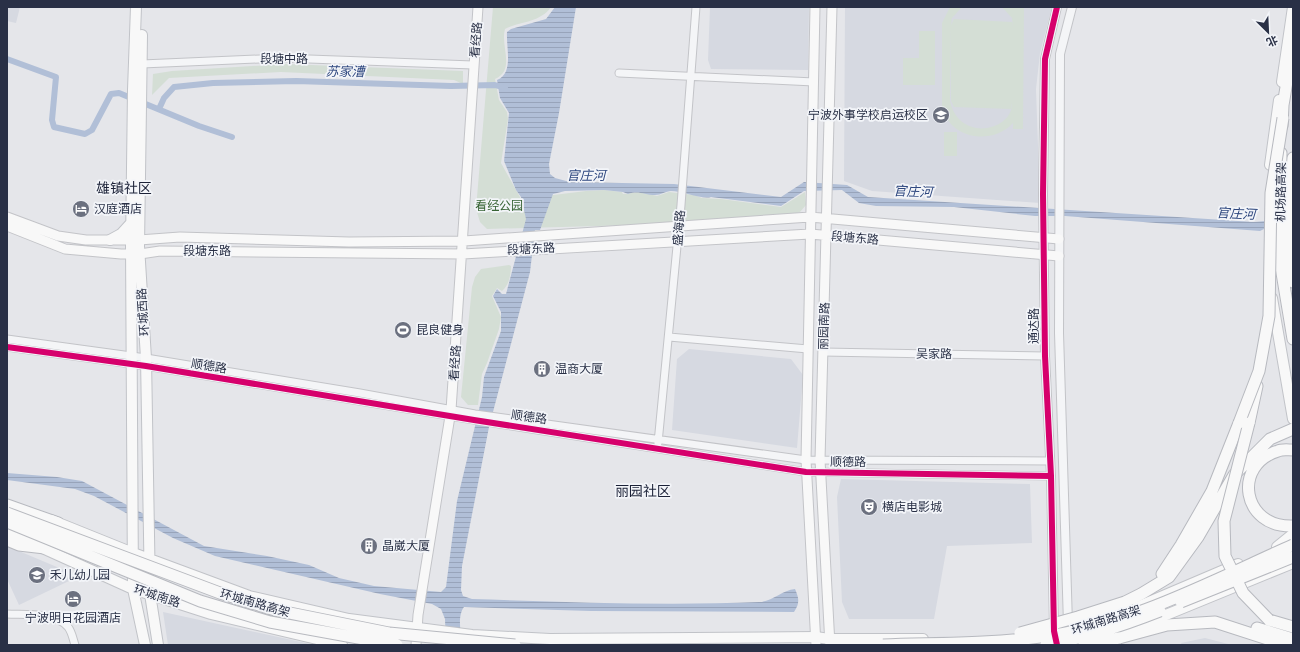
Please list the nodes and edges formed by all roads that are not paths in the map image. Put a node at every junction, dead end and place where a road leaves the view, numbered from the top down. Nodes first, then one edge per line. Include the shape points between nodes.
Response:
1 (136, 7) edge
2 (142, 7) edge
3 (478, 7) edge
4 (696, 7) edge
5 (816, 7) edge
6 (832, 7) edge
7 (1057, 7) edge
8 (1072, 7) edge
9 (1293, 7) edge
10 (1293, 46) edge
11 (142, 64) junction
12 (473, 65) junction
13 (619, 73) dead end
14 (691, 75) junction
15 (814, 82) junction
16 (137, 91) junction
17 (137, 117) junction
18 (1283, 118) junction
19 (1293, 158) edge
20 (7, 217) edge
21 (810, 217) junction
22 (827, 219) junction
23 (131, 223) junction
24 (7, 226) edge
25 (679, 227) junction
26 (810, 234) junction
27 (826, 235) junction
28 (1043, 236) junction
29 (1059, 238) junction
30 (110, 240) junction
31 (135, 240) junction
32 (678, 240) junction
33 (464, 241) junction
34 (135, 254) junction
35 (463, 254) junction
36 (1043, 254) junction
37 (1059, 256) junction
38 (1293, 282) edge
39 (669, 337) junction
40 (7, 339) edge
41 (1293, 339) edge
42 (7, 347) edge
43 (808, 349) junction
44 (823, 352) junction
45 (1045, 356) junction
46 (132, 360) junction
47 (146, 362) junction
48 (1259, 371) junction
49 (451, 413) junction
50 (1293, 419) edge
51 (496, 420) junction
52 (1293, 429) edge
53 (659, 438) junction
54 (658, 448) junction
55 (1293, 450) edge
56 (806, 460) junction
57 (820, 460) junction
58 (1050, 461) junction
59 (806, 472) junction
60 (820, 473) junction
61 (1051, 476) junction
62 (7, 501) edge
63 (7, 505) edge
64 (7, 513) edge
65 (7, 522) edge
66 (58, 523) junction
67 (1293, 526) edge
68 (7, 532) edge
69 (1293, 534) edge
70 (7, 540) edge
71 (1293, 540) edge
72 (1293, 545) edge
73 (1277, 547) junction
74 (45, 548) junction
75 (133, 553) junction
76 (1293, 557) edge
77 (149, 559) junction
78 (1293, 563) edge
79 (133, 589) junction
80 (150, 594) junction
81 (1124, 602) junction
82 (7, 614) edge
83 (1215, 622) junction
84 (1293, 627) edge
85 (416, 628) junction
86 (1068, 628) junction
87 (1054, 631) junction
88 (1293, 639) edge
89 (816, 641) edge
90 (983, 641) junction
91 (829, 642) edge
92 (75, 645) edge
93 (145, 645) edge
94 (158, 645) edge
95 (342, 645) edge
96 (397, 645) edge
97 (416, 645) edge
98 (515, 645) edge
99 (883, 645) edge
100 (1046, 645) edge
101 (1057, 645) edge
102 (1068, 645) edge
103 (1084, 645) edge
104 (1091, 645) edge
105 (1286, 645) edge

1 - 16 main road
2 - 11 main road
3 - 12 main road, 看经路
4 - 14 street, 盛海路
5 - 15 main road, 丽园南路
6 - 22 main road, 丽园南路
7 - 28 street, 通达路 via 1045,59
8 - 29 street, 通达路 via 1060,54
9 - 50 main road, bridge via 1266,196 1268,273
10 - 18 highway, 机场路高架
11 - 12 street, 段塘中路 via 282,58
11 - 16 main road
12 - 33 main road, 看经路
13 - 14 street
14 - 15 street
14 - 25 street, 盛海路
15 - 21 main road, 丽园南路
16 - 17 main road
17 - 23 main road, 环城西路
17 - 31 main road, 环城西路
18 - 41 highway, 机场路高架, bridge via 1281,267
18 - 48 highway, bridge via 1271,193 1270,316
19 - 38 highway, 机场路高架 via 1289,198
20 - 30 main road, 段塘东路 via 58,236
21 - 22 main road, 段塘东路
21 - 25 main road, 段塘东路
21 - 26 main road, 丽园南路
22 - 27 main road, 丽园南路
22 - 28 main road, 段塘东路
23 - 30 main road via 121,234
23 - 31 main road, 环城西路
24 - 34 main road, 段塘东路 via 65,249
25 - 32 street, 盛海路
25 - 33 main road, 段塘东路
26 - 27 main road, 段塘东路
26 - 32 main road, 段塘东路
26 - 43 main road, 丽园南路
27 - 36 main road, 段塘东路
27 - 44 main road, 丽园南路
28 - 29 main road, 段塘东路
28 - 36 street, 通达路
29 - 37 street, 通达路
30 - 31 main road, 段塘东路
31 - 33 main road, 段塘东路 via 180,237 349,242
31 - 34 main road, 环城西路
32 - 35 main road, 段塘东路
32 - 39 street, 盛海路
33 - 35 main road, 看经路
34 - 35 main road, 段塘东路 via 160,251
34 - 46 main road, 环城西路
34 - 47 main road, 环城西路
35 - 49 main road, 看经路
36 - 37 main road, 段塘东路
36 - 45 street, 通达路
37 - 86 street, 通达路
39 - 43 street
39 - 53 street, 盛海路
40 - 46 street, 顺德路
42 - 46 street, 顺德路
43 - 56 main road, 丽园南路
44 - 45 street, 吴家路
44 - 57 main road, 丽园南路
45 - 58 street, 通达路
46 - 47 street, 顺德路
46 - 75 main road, 环城西路
47 - 49 street, 顺德路
47 - 77 main road, 环城西路
48 - 81 highway, bridge via 1212,491 1182,545 1163,573
48 - 84 highway, bridge via 1224,522 1225,556 1243,594 1269,620
49 - 51 street, 顺德路
49 - 85 main road, 看经路
51 - 53 street, 顺德路
51 - 54 street, 顺德路
52 - 81 highway, bridge via 1270,439 1234,475 1198,537 1169,577
53 - 54 street, 盛海路
53 - 56 street, 顺德路
54 - 59 street, 顺德路
55 - 67 highway via 1278,451 1265,457 1254,470 1248,485 1249,501 1256,512 1269,522
56 - 57 street, 顺德路
56 - 59 main road, 丽园南路
57 - 58 street, 顺德路
57 - 60 main road, 丽园南路
58 - 61 street, 通达路
59 - 60 street, 顺德路
59 - 89 main road, 丽园南路
60 - 61 street, 顺德路
60 - 91 main road, 丽园南路
61 - 87 street, 通达路
62 - 66 main road
63 - 66 highway
64 - 98 highway, 环城南路高架, bridge via 220,593 275,610 389,633
65 - 96 highway, 环城南路高架, bridge via 200,601 270,622
66 - 75 main road
68 - 74 main road, 环城南路
69 - 73 main road
70 - 74 highway via 19,545
71 - 73 main road
72 - 90 highway, 环城南路高架, bridge via 1165,601 1121,617 1040,637
73 - 86 main road via 1123,613
74 - 79 main road, 环城南路
75 - 77 main road
75 - 79 main road
76 - 100 highway, 环城南路高架, bridge via 1129,623 1080,639
77 - 80 main road
77 - 85 main road via 249,596 349,619
78 - 104 main road
79 - 80 main road, 环城南路
79 - 93 main road
80 - 94 main road
80 - 95 main road, 环城南路 via 211,614
81 - 90 highway, bridge via 1038,629
82 - 92 street via 59,621 68,627
83 - 88 highway via 1237,622
83 - 103 highway, bridge via 1167,625
83 - 105 highway
85 - 89 main road via 472,635 550,639
85 - 97 main road, 看经路
86 - 87 main road
86 - 102 street, 通达路
87 - 91 main road via 1014,638
87 - 101 street, 通达路
89 - 91 main road
90 - 99 highway, 环城南路高架, bridge

